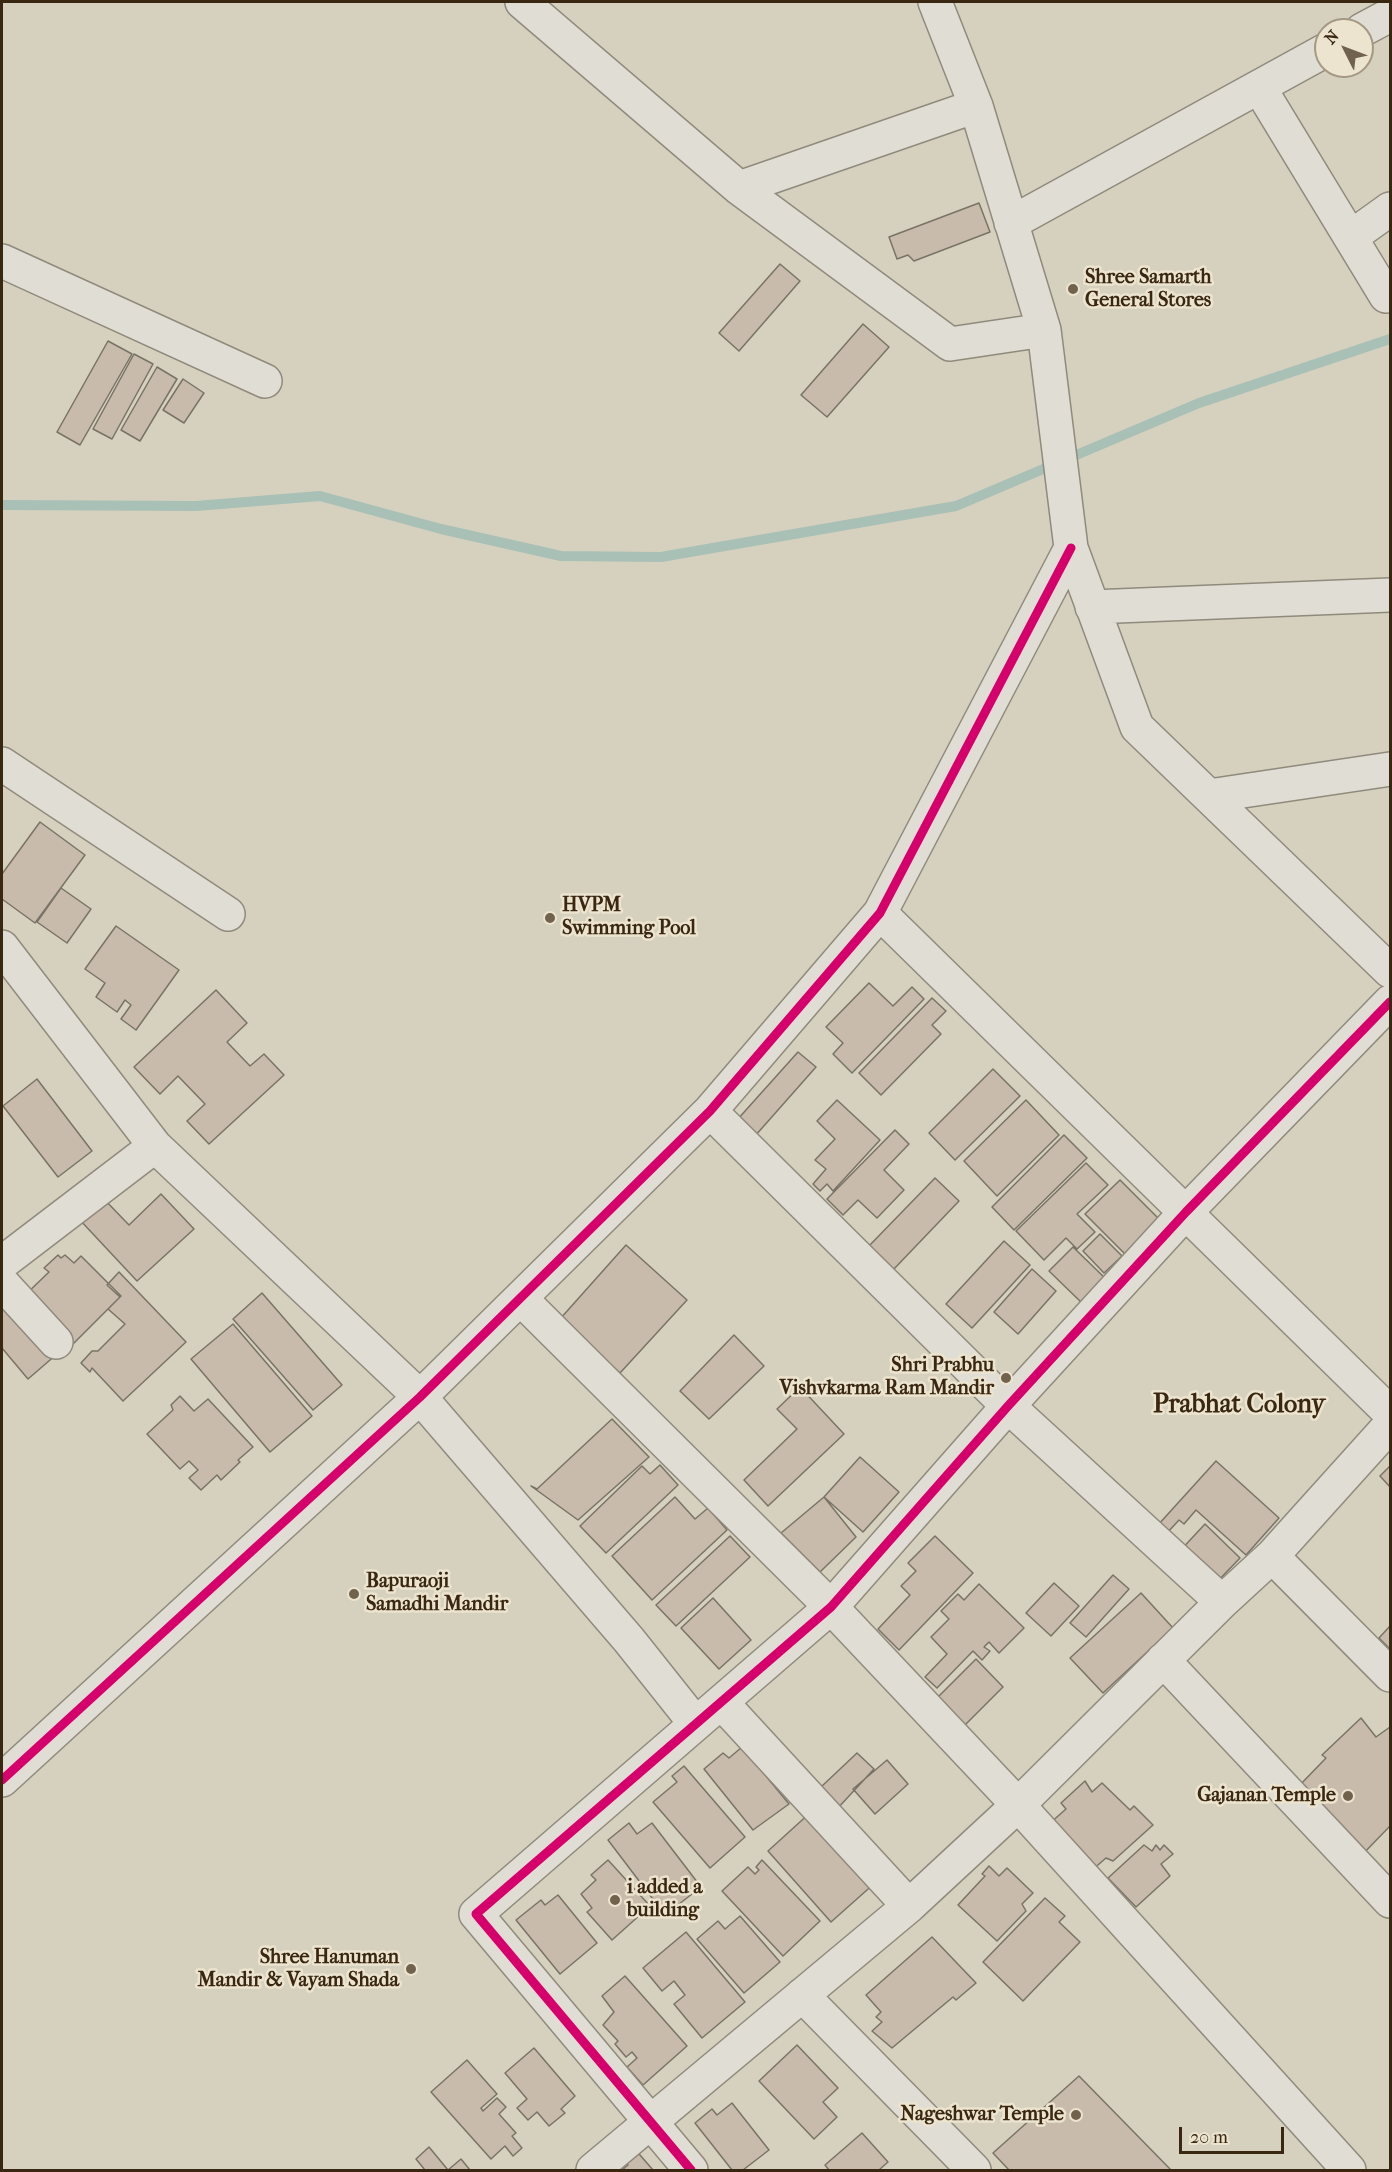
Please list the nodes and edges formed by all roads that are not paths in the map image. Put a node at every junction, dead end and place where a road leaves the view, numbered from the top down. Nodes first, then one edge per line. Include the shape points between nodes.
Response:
1 (522, 2) edge
2 (935, 2) edge
3 (1390, 15) edge
4 (1374, 24) edge
5 (1314, 57) edge
6 (1259, 87) junction
7 (976, 106) junction
8 (739, 188) junction
9 (1390, 209) edge
10 (1011, 223) junction
11 (1351, 237) junction
12 (2, 261) edge
13 (1386, 296) dead end
14 (1044, 330) junction
15 (265, 381) dead end
16 (1069, 535) junction
17 (1390, 595) edge
18 (1092, 607) junction
19 (2, 764) edge
20 (1390, 769) edge
21 (1209, 796) junction
22 (880, 913) junction
23 (228, 914) dead end
24 (2, 947) edge
25 (1390, 971) edge
26 (1390, 1002) edge
27 (710, 1111) junction
28 (155, 1146) junction
29 (1186, 1212) junction
30 (2, 1263) edge
31 (2, 1283) edge
32 (521, 1299) junction
33 (56, 1342) dead end
34 (420, 1397) junction
35 (1008, 1406) junction
36 (1390, 1413) edge
37 (1390, 1425) edge
38 (1272, 1556) junction
39 (1222, 1602) junction
40 (831, 1607) junction
41 (1162, 1660) junction
42 (1390, 1675) edge
43 (722, 1703) junction
44 (2, 1780) edge
45 (1018, 1805) junction
46 (1390, 1901) edge
47 (909, 1906) junction
48 (802, 1995) junction
49 (652, 2122) junction
50 (593, 2170) edge
51 (691, 2170) edge
52 (974, 2170) edge
53 (1348, 2170) edge

1 - 8 street
2 - 7 street
3 - 4 street
5 - 6 street
6 - 10 street
6 - 11 street
7 - 8 street
7 - 10 street
8 - 14 street via 950,344
9 - 11 street
10 - 14 street
11 - 13 street
12 - 15 street
14 - 16 street
16 - 18 street
16 - 22 street
17 - 18 street
18 - 21 street via 1137,727
19 - 23 street
20 - 21 street
21 - 25 street
22 - 27 street
22 - 29 street
24 - 28 street
26 - 29 street
27 - 32 street
27 - 35 street
28 - 30 street
28 - 34 street
29 - 35 street
29 - 36 street
31 - 33 street
32 - 34 street
32 - 40 street
34 - 43 street via 695,1723
34 - 44 street
35 - 39 street
35 - 40 street
37 - 38 street
38 - 39 street
38 - 42 street
39 - 41 street
40 - 43 street
40 - 45 street
41 - 45 street
41 - 46 street
43 - 47 street
43 - 49 street via 476,1914
45 - 47 street
45 - 53 street
47 - 48 street
48 - 49 street
48 - 52 street
49 - 50 street
49 - 51 street

